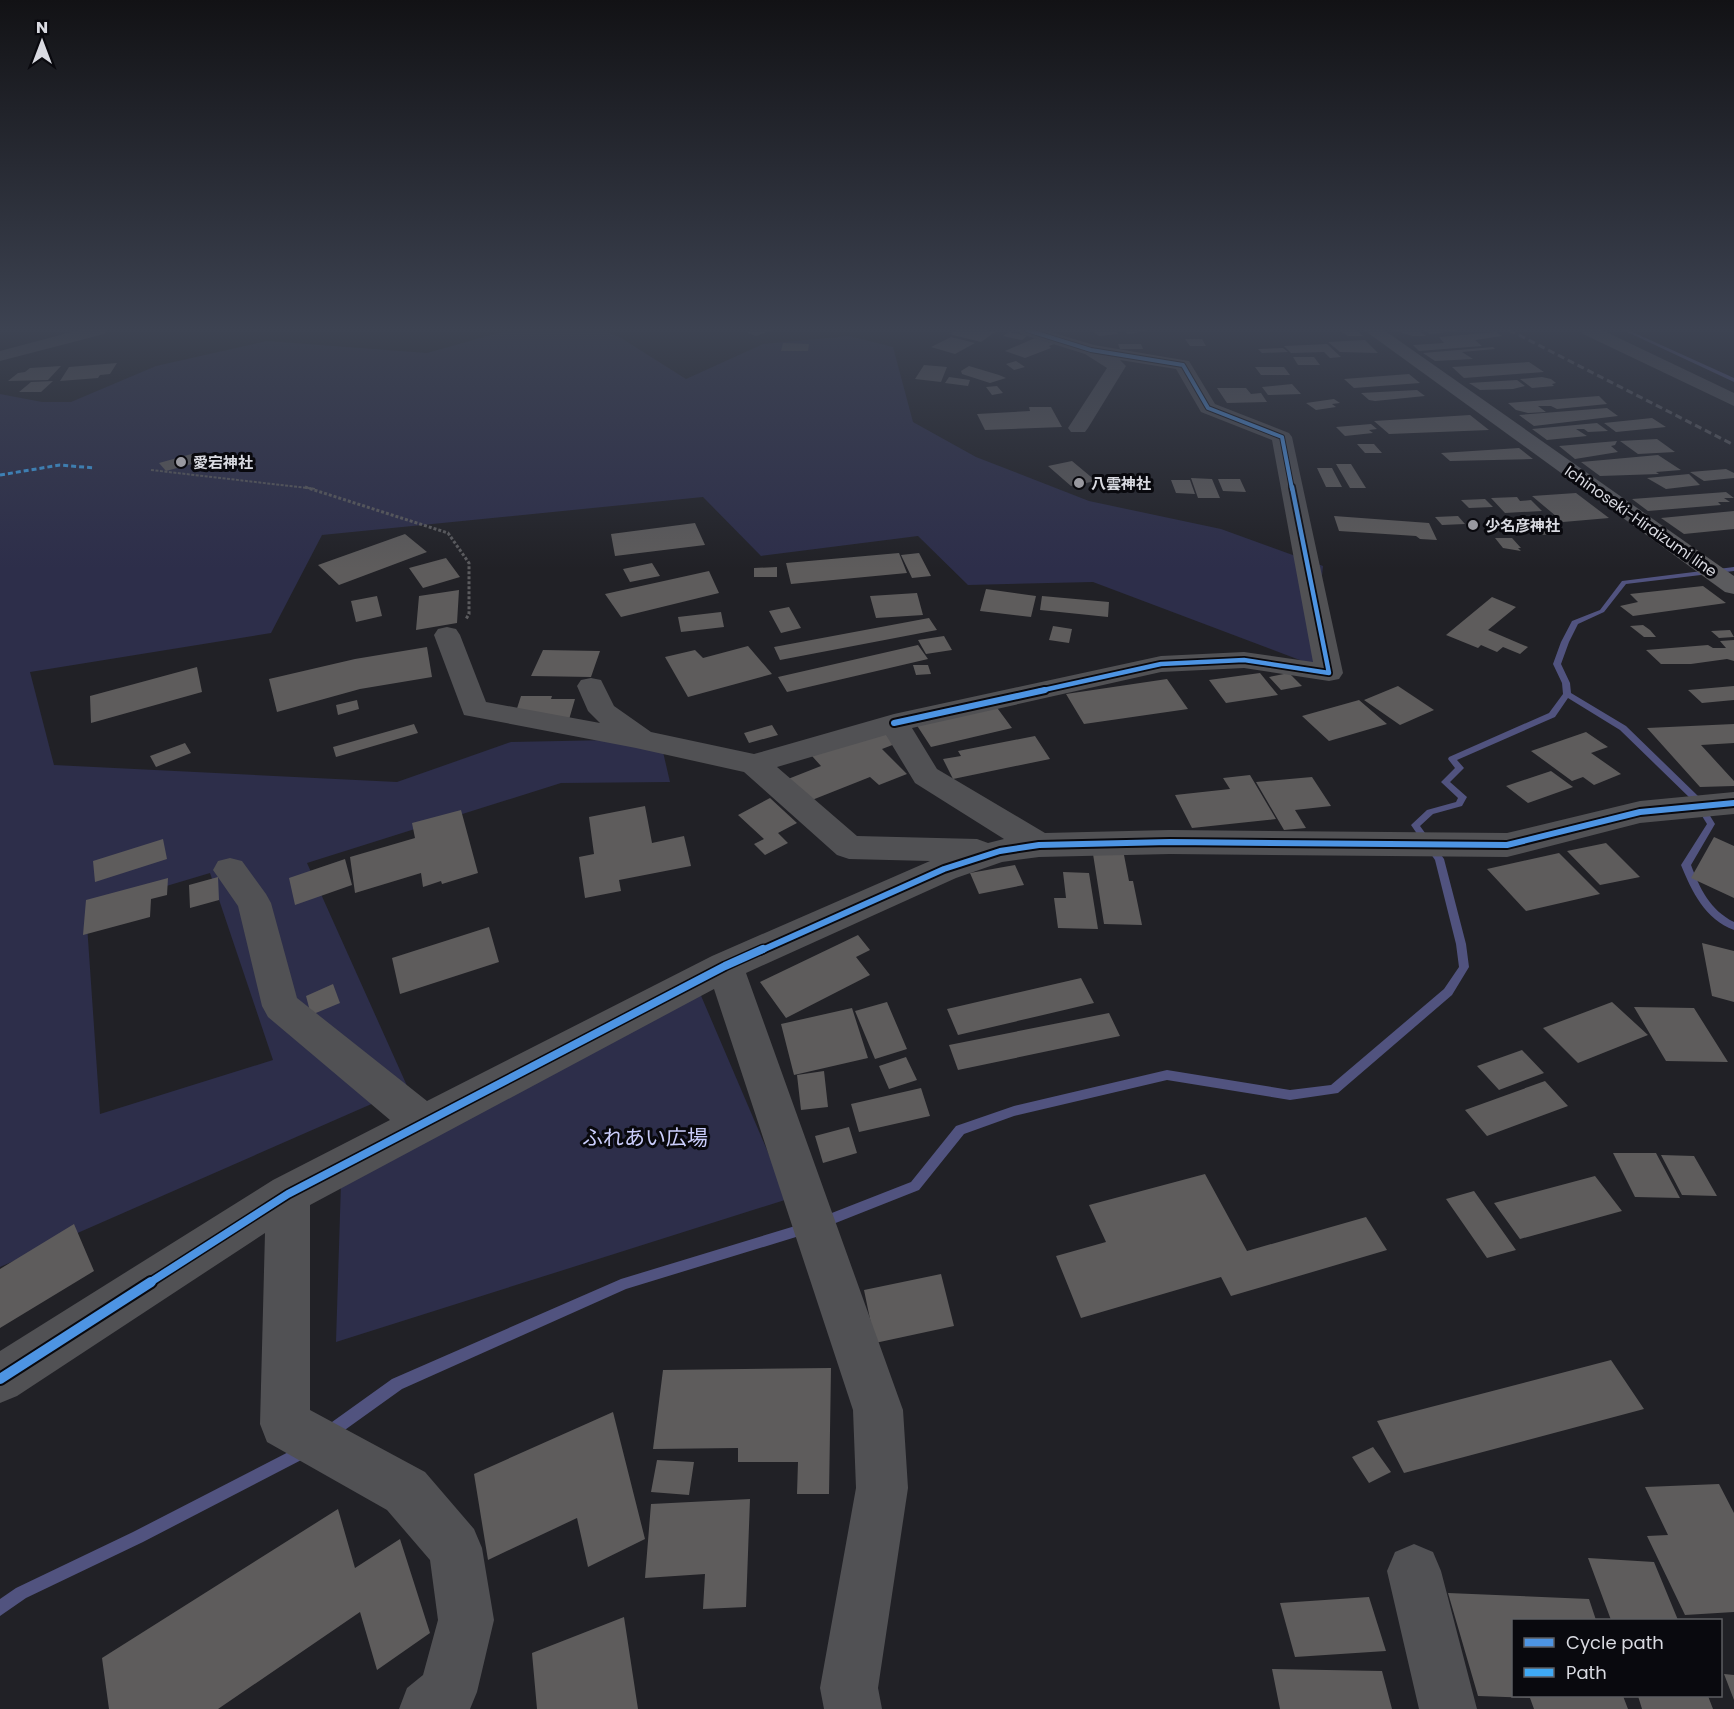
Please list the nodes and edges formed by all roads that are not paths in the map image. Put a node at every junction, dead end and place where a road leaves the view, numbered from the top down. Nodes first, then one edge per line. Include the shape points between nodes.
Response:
1 (1089, 410) edge
2 (1212, 410) edge
3 (1485, 410) edge
4 (1078, 428) dead end
5 (1729, 583) edge
6 (448, 639) road end
7 (591, 686) dead end
8 (894, 723) junction
9 (642, 740) junction
10 (754, 765) junction
11 (1734, 803) edge
12 (1039, 844) junction
13 (1000, 851) junction
14 (231, 870) dead end
15 (724, 966) junction
16 (423, 1123) junction
17 (288, 1194) junction
18 (0, 1378) edge
19 (1414, 1571) dead end
20 (428, 1709) edge
21 (853, 1709) edge
22 (1448, 1709) edge

1 - 4 street
2 - 8 street via 1282,438 1329,673 1244,660 1161,664
3 - 5 main road, Ichinoseki-Hiraizumi line
6 - 9 street via 474,709
7 - 9 street via 602,711
8 - 10 street
8 - 12 street via 926,776
9 - 10 street
10 - 13 street via 849,847
11 - 12 street via 1640,812 1507,844
12 - 13 street
13 - 15 street via 925,877
14 - 16 street via 254,903 282,1006
15 - 16 street
15 - 21 street via 878,1410 882,1488 849,1688
16 - 17 street
17 - 18 street
17 - 20 street via 285,1424 406,1491 454,1548 466,1620 448,1692
19 - 22 street

